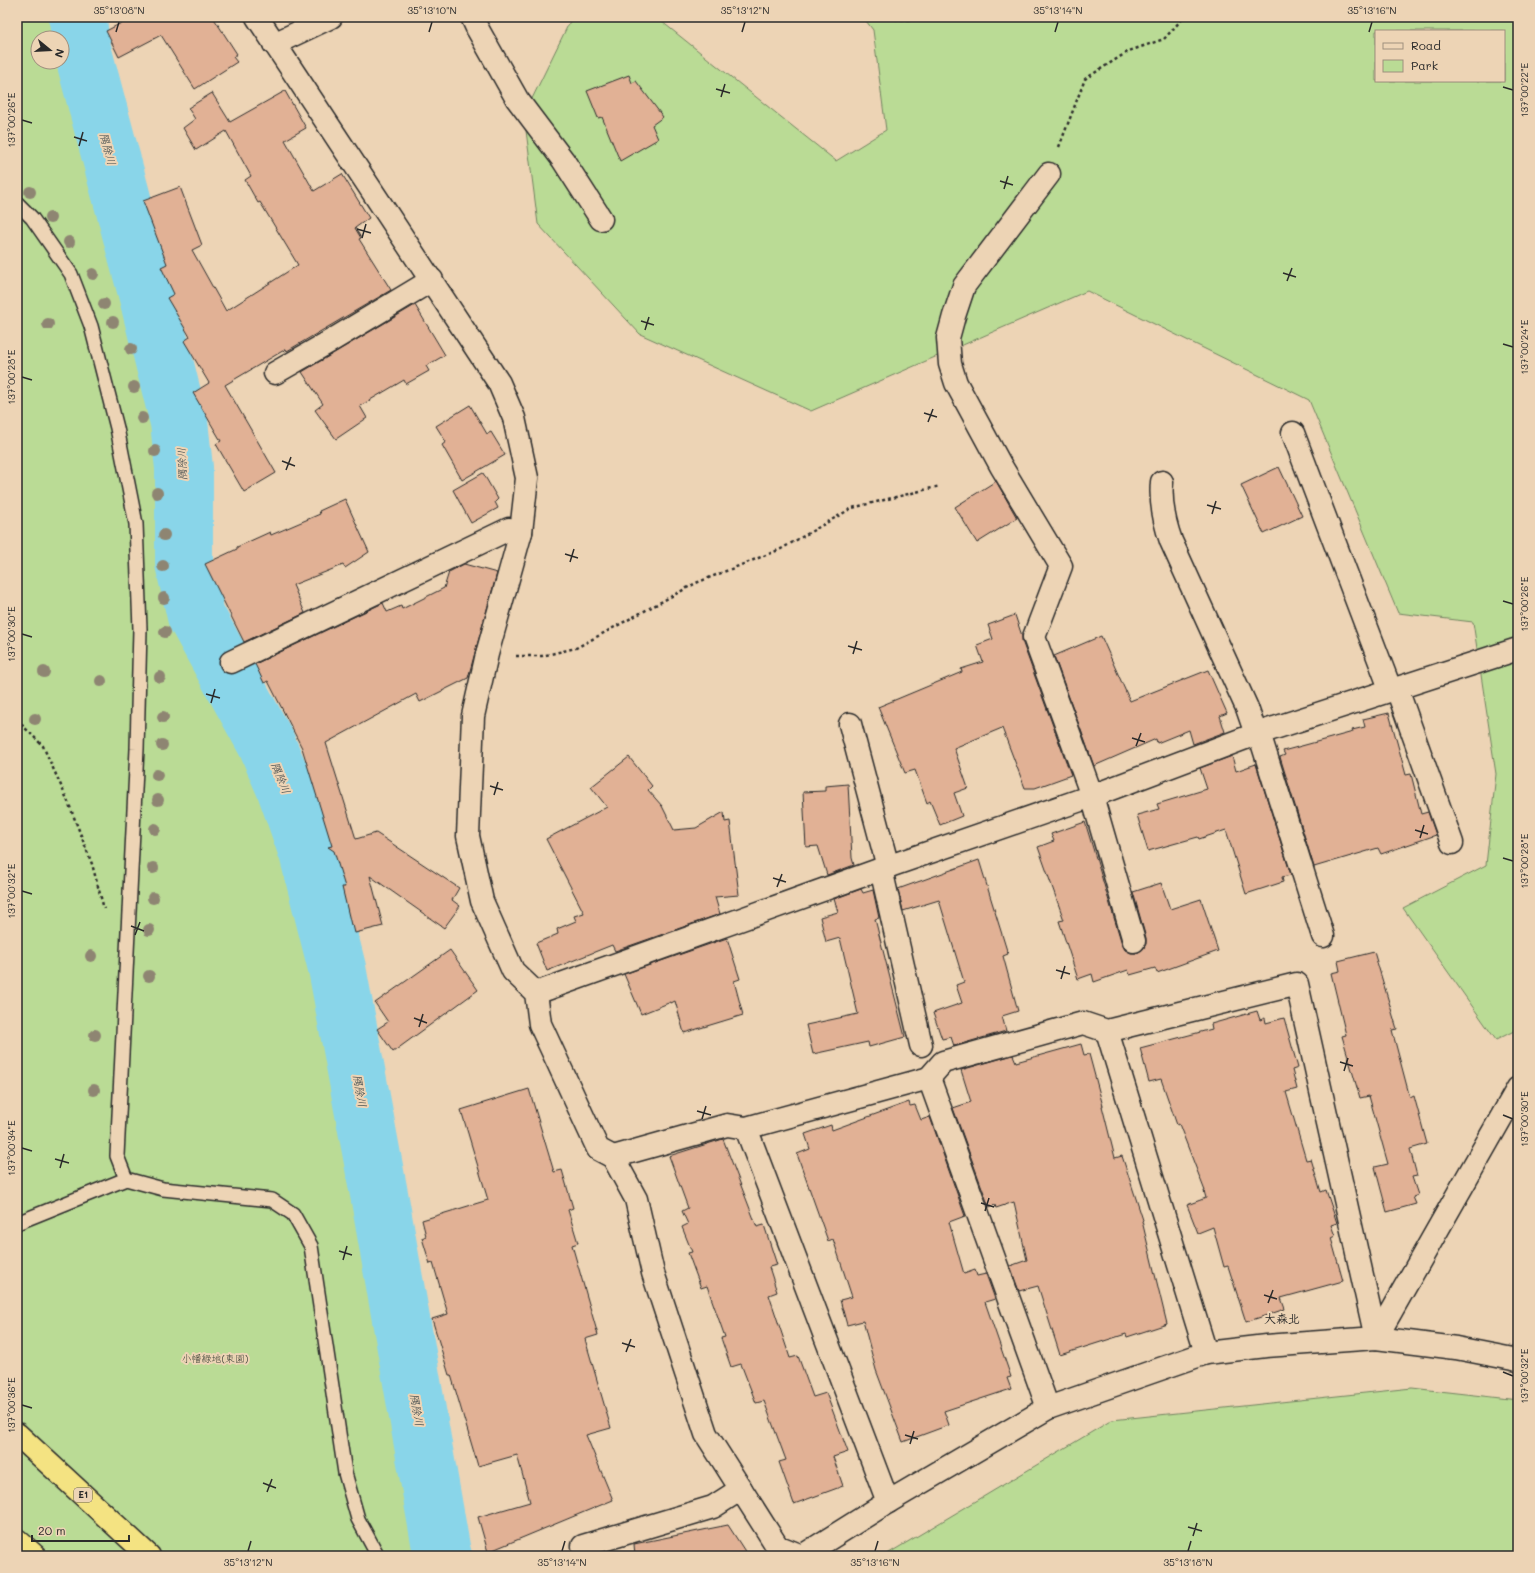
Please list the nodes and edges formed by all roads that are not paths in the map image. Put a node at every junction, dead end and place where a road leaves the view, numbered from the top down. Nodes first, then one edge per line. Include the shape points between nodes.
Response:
1 (257, 17) edge
2 (331, 17) edge
3 (472, 17) edge
4 (274, 44) junction
5 (1049, 174) road end
6 (17, 203) edge
7 (601, 219) dead end
8 (432, 280) junction
9 (275, 373) dead end
10 (1293, 433) dead end
11 (1162, 482) dead end
12 (521, 532) junction
13 (1518, 649) edge
14 (231, 662) dead end
15 (1394, 690) junction
16 (850, 724) dead end
17 (1258, 734) junction
18 (1092, 796) junction
19 (1452, 843) dead end
20 (885, 868) junction
21 (1323, 936) dead end
22 (1134, 941) dead end
23 (536, 993) junction
24 (1107, 1031) junction
25 (921, 1045) dead end
26 (929, 1078) junction
27 (1518, 1088) edge
28 (746, 1128) junction
29 (613, 1157) junction
30 (126, 1179) junction
31 (17, 1223) edge
32 (1376, 1338) junction
33 (1206, 1353) junction
34 (1518, 1360) edge
35 (1048, 1408) junction
36 (17, 1434) edge
37 (740, 1489) junction
38 (888, 1502) junction
39 (17, 1540) edge
40 (583, 1546) dead end
41 (35, 1556) edge
42 (149, 1556) edge
43 (378, 1556) edge
44 (802, 1556) edge

1 - 4 street
2 - 4 street
3 - 7 street via 517,99 563,160
4 - 8 street
5 - 18 street via 964,286 948,338 950,364 956,383 1001,466 1061,566 1034,637
6 - 30 lane via 32,218 71,274 91,326 136,524 140,644 137,749 117,1156
8 - 9 street
8 - 12 street via 499,383 514,418 527,478
10 - 15 street
11 - 17 street via 1161,499 1165,525 1171,541
12 - 14 street via 509,529
12 - 23 street via 473,716 468,836 485,908 513,971
13 - 15 street
15 - 17 street
15 - 19 street
16 - 20 street
17 - 18 street
17 - 21 street
18 - 20 street
18 - 22 street
20 - 23 street
20 - 25 street
23 - 29 street via 540,1024 598,1149
24 - 26 street via 1083,1023 944,1062
24 - 32 street via 1297,984
24 - 33 street
26 - 28 street
26 - 35 street
27 - 32 street
28 - 29 street via 727,1125
28 - 38 street
29 - 37 street via 636,1199 653,1273 706,1434
30 - 31 lane
30 - 43 lane via 163,1189 272,1200 294,1214 311,1246 345,1473 358,1519
32 - 33 street
32 - 34 street via 1456,1348
33 - 35 street
35 - 38 street
36 - 42 highway, E1
37 - 40 street via 713,1507
37 - 44 street via 776,1546
38 - 44 street
39 - 41 highway

